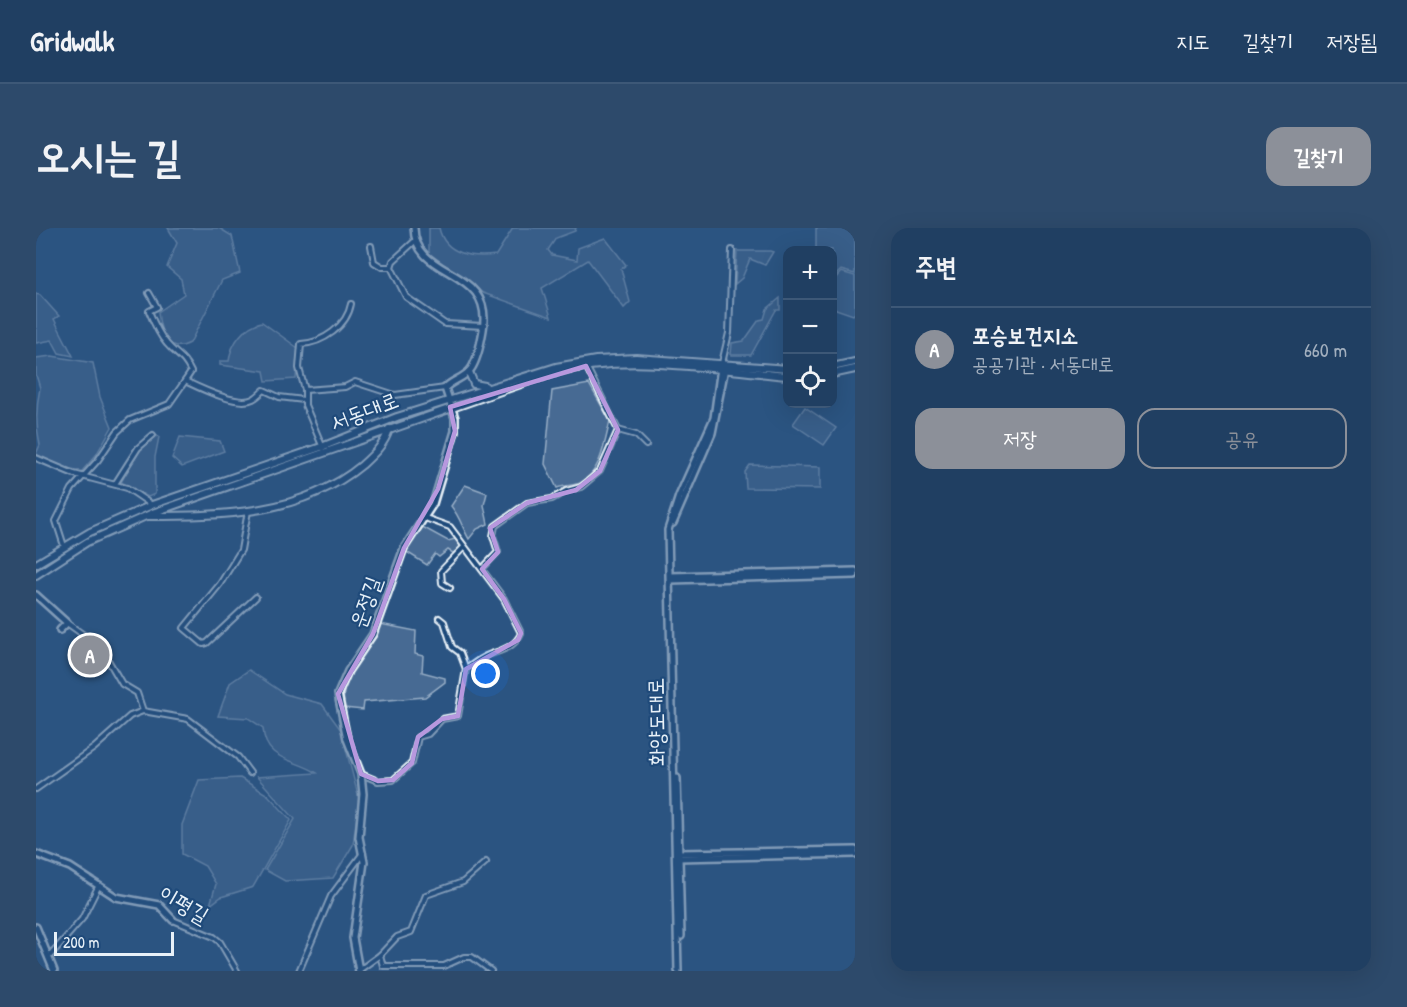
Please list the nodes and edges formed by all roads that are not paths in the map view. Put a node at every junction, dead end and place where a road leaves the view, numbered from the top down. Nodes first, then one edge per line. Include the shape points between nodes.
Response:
1 (414, 228) edge
2 (416, 240) junction
3 (371, 246) dead end
4 (732, 250) dead end
5 (391, 267) junction
6 (149, 293) dead end
7 (351, 304) dead end
8 (484, 326) junction
9 (855, 362) edge
10 (585, 366) junction
11 (723, 366) junction
12 (837, 366) edge
13 (783, 369) edge
14 (855, 369) edge
15 (469, 372) junction
16 (837, 373) edge
17 (783, 375) edge
18 (185, 381) junction
19 (491, 386) junction
20 (445, 388) junction
21 (305, 390) junction
22 (303, 400) junction
23 (449, 404) junction
24 (389, 429) junction
25 (618, 430) junction
26 (153, 435) dead end
27 (646, 445) dead end
28 (324, 449) junction
29 (36, 458) edge
30 (83, 475) junction
31 (115, 484) junction
32 (152, 505) junction
33 (248, 510) junction
34 (143, 516) junction
35 (425, 518) junction
36 (64, 546) junction
37 (464, 547) junction
38 (36, 564) edge
39 (482, 569) junction
40 (855, 573) edge
41 (36, 575) edge
42 (671, 578) junction
43 (450, 588) dead end
44 (36, 595) edge
45 (255, 597) dead end
46 (439, 618) dead end
47 (67, 623) junction
48 (60, 630) dead end
49 (466, 669) junction
50 (143, 711) junction
51 (250, 773) dead end
52 (360, 774) junction
53 (36, 789) edge
54 (364, 852) junction
55 (855, 852) edge
56 (36, 854) edge
57 (677, 855) junction
58 (486, 862) dead end
59 (99, 885) junction
60 (173, 920) joint
61 (36, 927) edge
62 (380, 955) junction
63 (49, 957) junction
64 (401, 968) edge
65 (54, 971) edge
66 (237, 971) edge
67 (299, 971) edge
68 (359, 971) edge
69 (491, 971) edge
70 (680, 971) edge

1 - 2 street
2 - 5 street
2 - 8 street via 424,255 476,290 485,311
3 - 5 street via 374,262
4 - 11 street via 729,333
5 - 8 street via 406,297 445,324
6 - 18 street via 157,308 149,311 158,330 169,347 180,353 191,372
7 - 21 street via 346,320 338,327 314,343 301,344 299,368
8 - 15 street
9 - 12 main road
10 - 11 main road, 서동대로
10 - 23 main road, 서동대로
10 - 25 street
11 - 13 main road, 서동대로
11 - 17 main road, 서동대로
11 - 19 main road, 서동대로 via 636,358 596,360
11 - 42 street, 화양도대로 via 714,418 672,531
14 - 16 main road
15 - 19 main road via 474,384
15 - 20 street
18 - 22 street via 242,400 252,400 264,390 279,397
18 - 30 street via 169,404 130,420
19 - 23 main road, 서동대로
20 - 21 street via 395,395 355,382 345,387
20 - 23 street, 운정길
21 - 22 street
22 - 28 street
23 - 24 main road, 서동대로
23 - 28 main road, 서동대로 via 397,417
23 - 35 street, 운정길 via 455,431
24 - 28 main road, 서동대로
24 - 33 main road, 서동대로 via 371,457 333,486 285,505
25 - 27 street via 636,435
25 - 39 street via 600,471 581,487 552,499 527,502 492,529 498,552
26 - 31 street via 138,448
28 - 32 main road, 서동대로
28 - 34 main road, 서동대로
29 - 30 street
30 - 31 street
30 - 36 street via 56,521
31 - 32 street
32 - 36 main road, 서동대로
33 - 34 main road, 서동대로
33 - 45 street via 241,550 220,584 184,628 203,644 207,643
34 - 41 main road, 서동대로 via 87,542
35 - 37 street via 450,527
35 - 52 street, 운정길 via 404,548 373,634 341,683 339,694 347,739
36 - 38 main road, 서동대로
37 - 39 street
37 - 43 street via 441,571 442,583
39 - 49 street via 504,599 521,633 504,651 486,656
40 - 42 street
42 - 57 street, 화양도대로
44 - 47 street
46 - 49 street
47 - 48 street
47 - 50 street via 95,643 122,684 137,693
49 - 52 street via 458,716 442,719 428,734 418,737 412,763 393,780 378,781
50 - 51 street via 188,719 238,758
50 - 53 street via 130,716 94,748
52 - 54 street, 운정길 via 363,805 359,837
54 - 67 street via 331,896
54 - 68 street, 운정길 via 353,928
55 - 57 street
56 - 59 street, 이평길 via 70,867
57 - 70 street, 화양도대로
58 - 62 street via 463,882 426,895 411,933 397,937
59 - 60 street, 이평길 via 116,897 159,904
59 - 63 street via 82,919
60 - 66 street, 이평길 via 214,937
61 - 63 street
62 - 64 street via 383,966
62 - 68 street
63 - 65 street
64 - 69 street via 444,966 472,957

